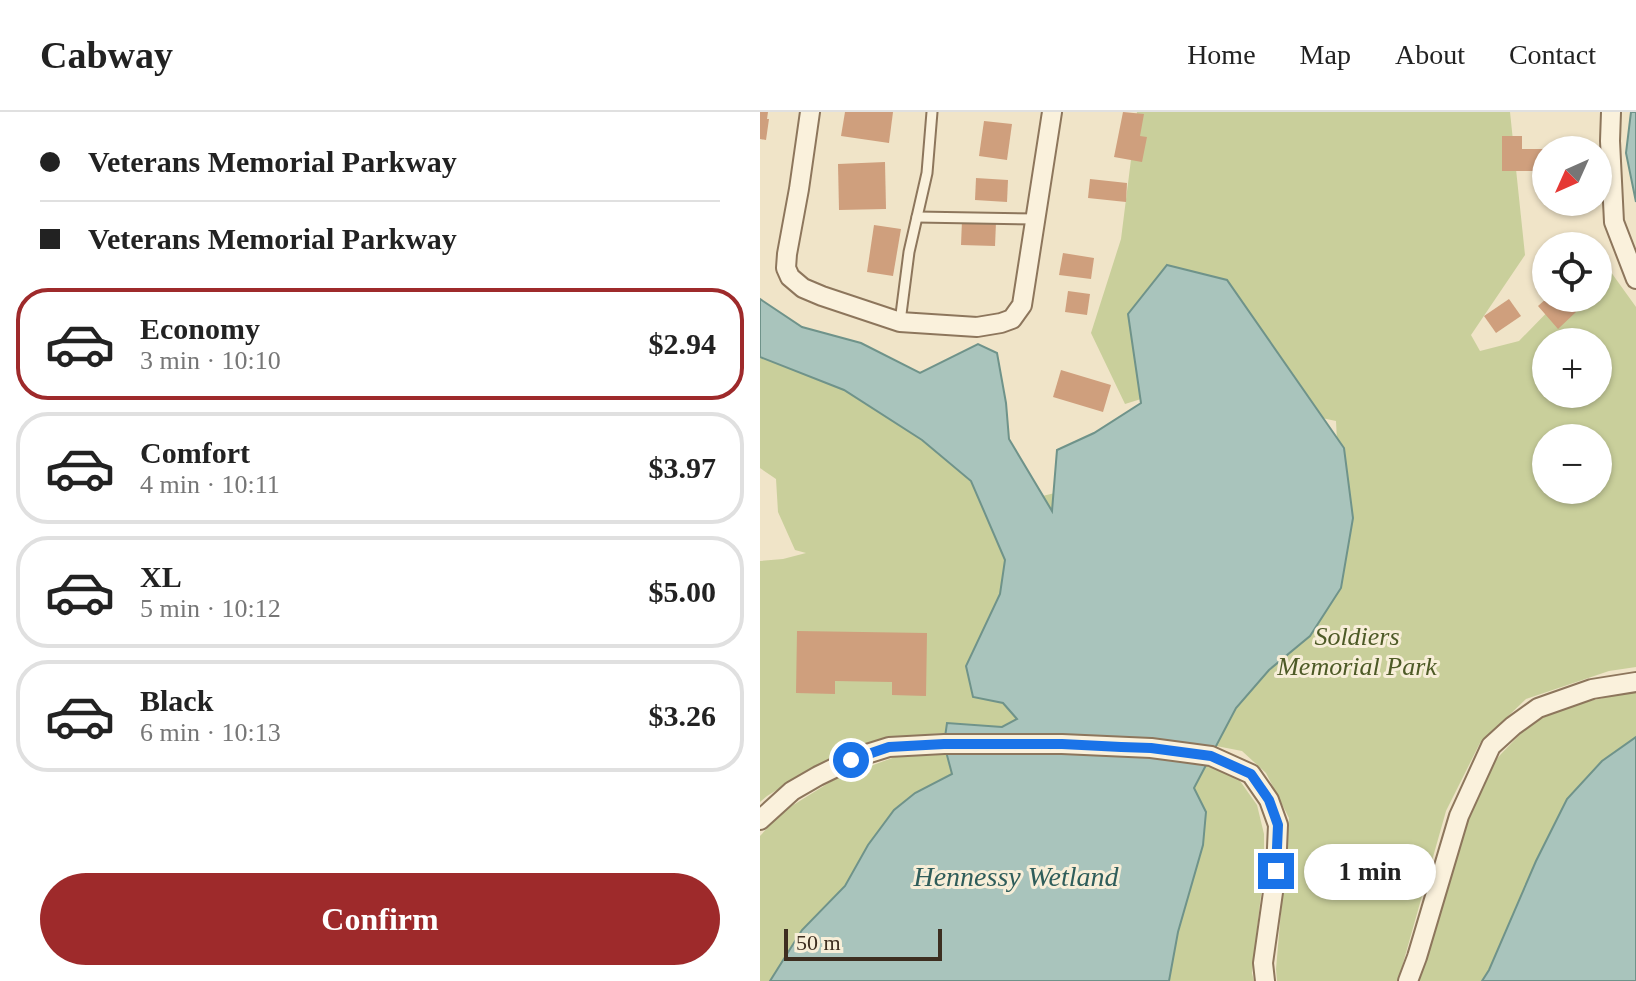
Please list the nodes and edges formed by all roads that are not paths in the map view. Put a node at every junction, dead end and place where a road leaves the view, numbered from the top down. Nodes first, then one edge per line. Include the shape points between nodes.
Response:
1 (810, 112) edge
2 (932, 112) edge
3 (1052, 112) edge
4 (1611, 112) edge
5 (917, 217) junction
6 (1037, 219) junction
7 (1636, 279) edge
8 (900, 322) junction
9 (1636, 682) edge
10 (760, 820) edge
11 (1265, 981) edge
12 (1408, 981) edge

1 - 8 street via 786,268 803,288
2 - 5 lane
3 - 6 street
4 - 7 street via 1614,222
5 - 6 lane
5 - 8 lane
6 - 8 street via 1022,305 1012,319 977,327
9 - 12 street via 1592,689 1538,708 1491,746 1459,816
10 - 11 street via 818,776 889,747 1062,744 1211,756 1251,774 1278,825

